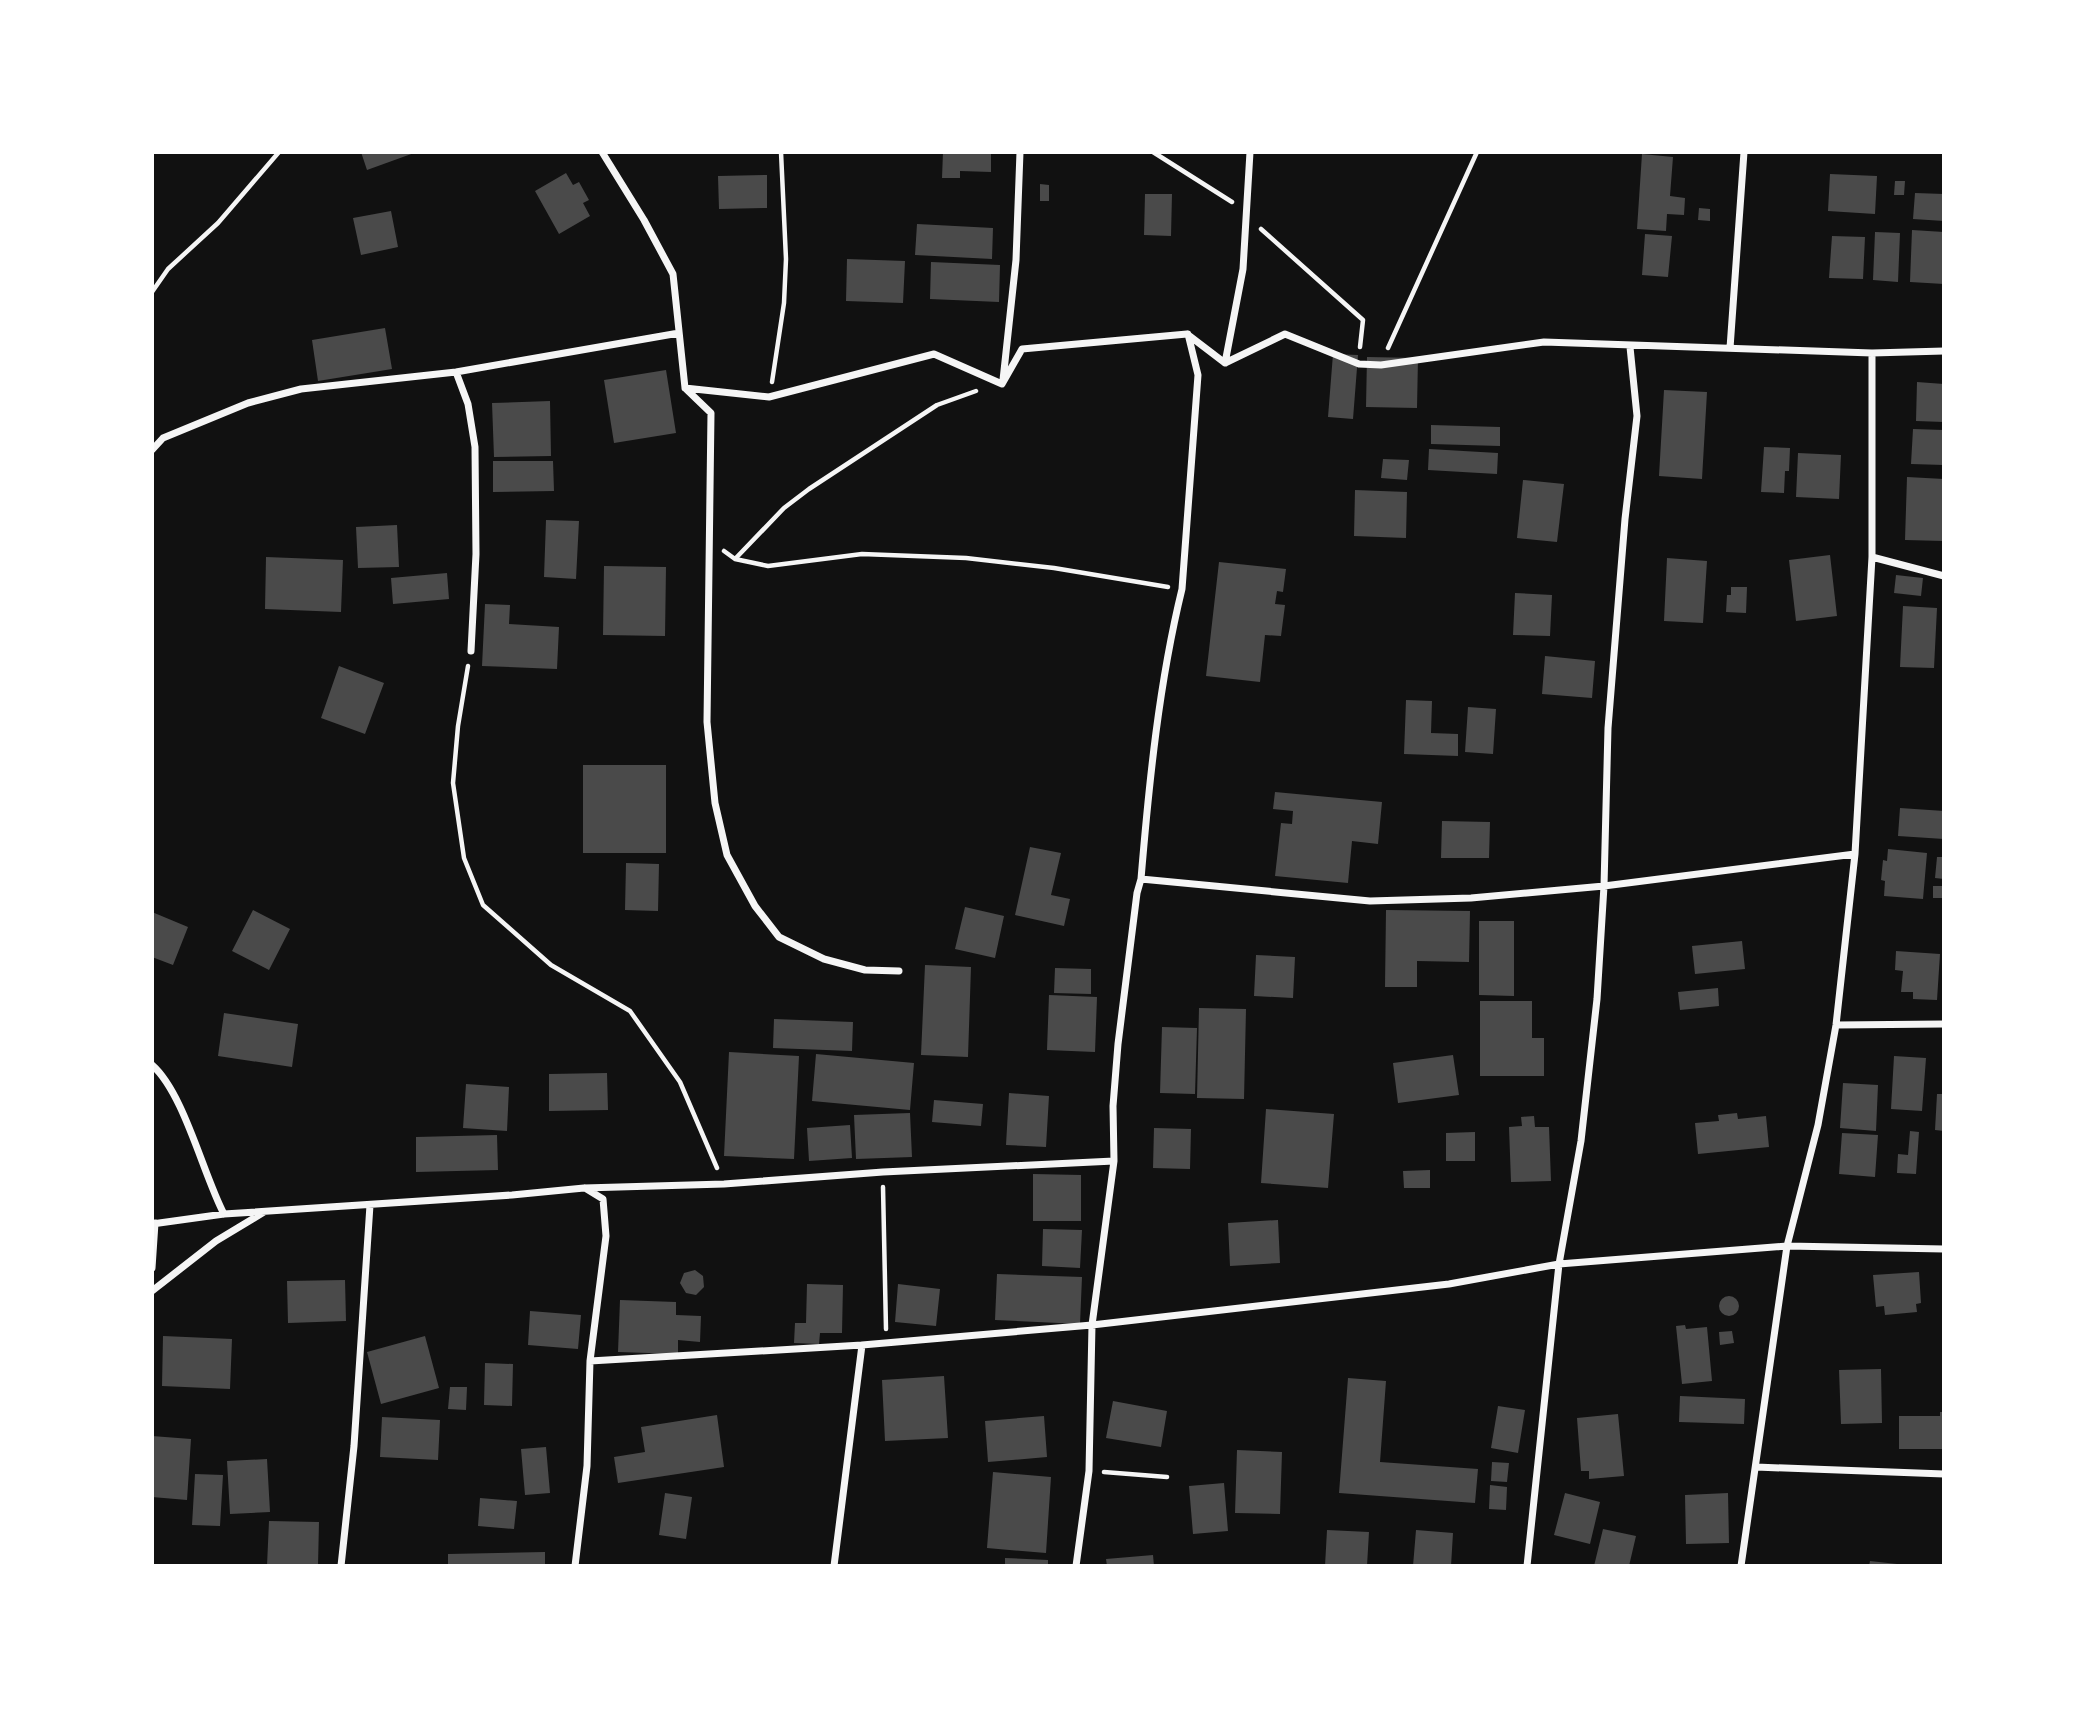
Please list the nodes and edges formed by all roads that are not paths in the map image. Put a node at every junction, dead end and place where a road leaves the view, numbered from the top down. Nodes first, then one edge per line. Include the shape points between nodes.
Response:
1 (602, 152) edge
2 (1020, 152) edge
3 (1250, 152) edge
4 (1744, 152) edge
5 (679, 333) junction
6 (1187, 334) junction
7 (1630, 346) junction
8 (1730, 348) junction
9 (1944, 351) edge
10 (1872, 353) junction
11 (1224, 363) junction
12 (456, 372) junction
13 (1002, 384) junction
14 (685, 388) junction
15 (152, 450) edge
16 (1872, 558) junction
17 (1944, 576) edge
18 (471, 652) road end
19 (1855, 854) junction
20 (1141, 879) junction
21 (1604, 886) junction
22 (900, 971) dead end
23 (1944, 1024) edge
24 (1836, 1025) junction
25 (152, 1065) edge
26 (1114, 1161) junction
27 (584, 1188) junction
28 (369, 1205) junction
29 (265, 1212) junction
30 (224, 1214) junction
31 (154, 1223) edge
32 (1787, 1246) junction
33 (1944, 1249) edge
34 (1559, 1264) junction
35 (152, 1268) edge
36 (152, 1291) edge
37 (1091, 1325) junction
38 (862, 1345) junction
39 (590, 1361) junction
40 (1756, 1467) junction
41 (1944, 1474) edge
42 (341, 1566) edge
43 (575, 1566) edge
44 (834, 1566) edge
45 (1076, 1566) edge
46 (1527, 1566) edge
47 (1741, 1566) edge

1 - 5 street via 673,274
2 - 13 street via 1016,260
3 - 11 street via 1243,269
4 - 8 street
5 - 12 street
5 - 14 street
6 - 11 street
6 - 13 street via 1022,349
6 - 20 street via 1198,375 1182,589 1149,791
7 - 8 street
7 - 11 street via 1544,342 1381,365 1359,363 1285,334
7 - 21 street via 1637,416 1608,728
8 - 10 street
9 - 10 street
10 - 16 street
12 - 15 street via 301,389 248,403 163,438
12 - 18 street via 468,404 475,447
13 - 14 street via 934,354 769,397
14 - 22 street via 711,413 707,722 715,803 727,855 755,906 779,937 865,970
16 - 17 street
16 - 19 street
19 - 21 street
19 - 24 street
20 - 21 street via 1370,901
20 - 26 street via 1118,1044
21 - 34 street via 1581,1141
23 - 24 street
24 - 32 street via 1818,1125
25 - 30 street via 174,1097
26 - 27 street
26 - 37 street
27 - 28 street
27 - 39 street via 603,1199 606,1236
28 - 29 street
28 - 42 street via 354,1446
29 - 30 street
29 - 36 street via 216,1241
30 - 31 street
31 - 35 street
32 - 33 street
32 - 34 street
32 - 40 street
34 - 37 street via 1449,1284
34 - 46 street
37 - 38 street
37 - 45 street via 1090,1471
38 - 39 street
38 - 44 street
39 - 43 street via 587,1466
40 - 41 street
40 - 47 street

